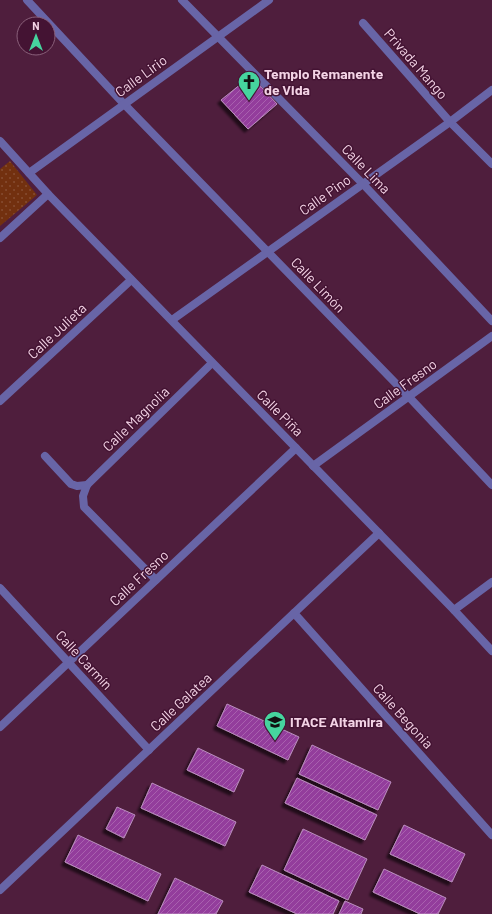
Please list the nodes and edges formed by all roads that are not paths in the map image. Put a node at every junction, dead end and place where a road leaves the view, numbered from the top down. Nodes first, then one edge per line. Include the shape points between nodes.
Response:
1 (27, 0) edge
2 (182, 0) edge
3 (268, 0) edge
4 (363, 23) dead end
5 (218, 37) junction
6 (492, 90) edge
7 (124, 104) junction
8 (450, 122) junction
9 (0, 142) edge
10 (492, 164) edge
11 (29, 173) junction
12 (363, 184) junction
13 (48, 194) junction
14 (0, 238) edge
15 (267, 252) junction
16 (131, 280) junction
17 (172, 320) junction
18 (492, 321) edge
19 (492, 336) edge
20 (212, 363) junction
21 (409, 397) junction
22 (0, 401) edge
23 (296, 448) junction
24 (45, 456) dead end
25 (313, 466) junction
26 (87, 485) junction
27 (492, 486) edge
28 (379, 533) junction
29 (156, 580) junction
30 (492, 582) edge
31 (0, 588) edge
32 (454, 610) junction
33 (294, 613) junction
34 (492, 651) edge
35 (68, 662) junction
36 (0, 726) edge
37 (149, 750) junction
38 (492, 835) edge
39 (0, 890) edge

1 - 7 street, Calle Limón
2 - 5 street, Calle Lima
3 - 5 street, Calle Lirio
4 - 8 street, Privada Mango
5 - 7 street, Calle Lirio
5 - 12 street, Calle Lima
6 - 8 street, Calle Pino
7 - 11 street, Calle Lirio
7 - 15 street, Calle Limón
8 - 10 street, Privada Mango
8 - 12 street, Calle Pino
9 - 11 street, Calle Piña
11 - 13 street, Calle Piña
12 - 15 street, Calle Pino
12 - 18 street, Calle Lima
13 - 14 street
13 - 16 street, Calle Piña
15 - 17 street, Calle Pino
15 - 21 street, Calle Limón
16 - 17 street, Calle Piña
16 - 22 street, Calle Julieta
17 - 20 street, Calle Piña
19 - 21 street, Calle Fresno
20 - 23 street, Calle Piña
20 - 26 street, Calle Magnolia
21 - 25 street, Calle Fresno
21 - 27 street, Calle Limón
23 - 25 street, Calle Piña
23 - 29 street, Calle Fresno
24 - 26 street via 70,484
25 - 28 street, Calle Piña
26 - 29 street, Calle Magnolia via 83,496 84,507
28 - 32 street, Calle Piña
28 - 33 street, Calle Galatea
29 - 35 street, Calle Fresno
30 - 32 street
31 - 35 street, Calle Carmín
32 - 34 street, Calle Piña
33 - 37 street, Calle Galatea
33 - 38 street, Calle Begonia
35 - 36 street, Calle Fresno
35 - 37 street, Calle Carmín
37 - 39 street, Calle Galatea

